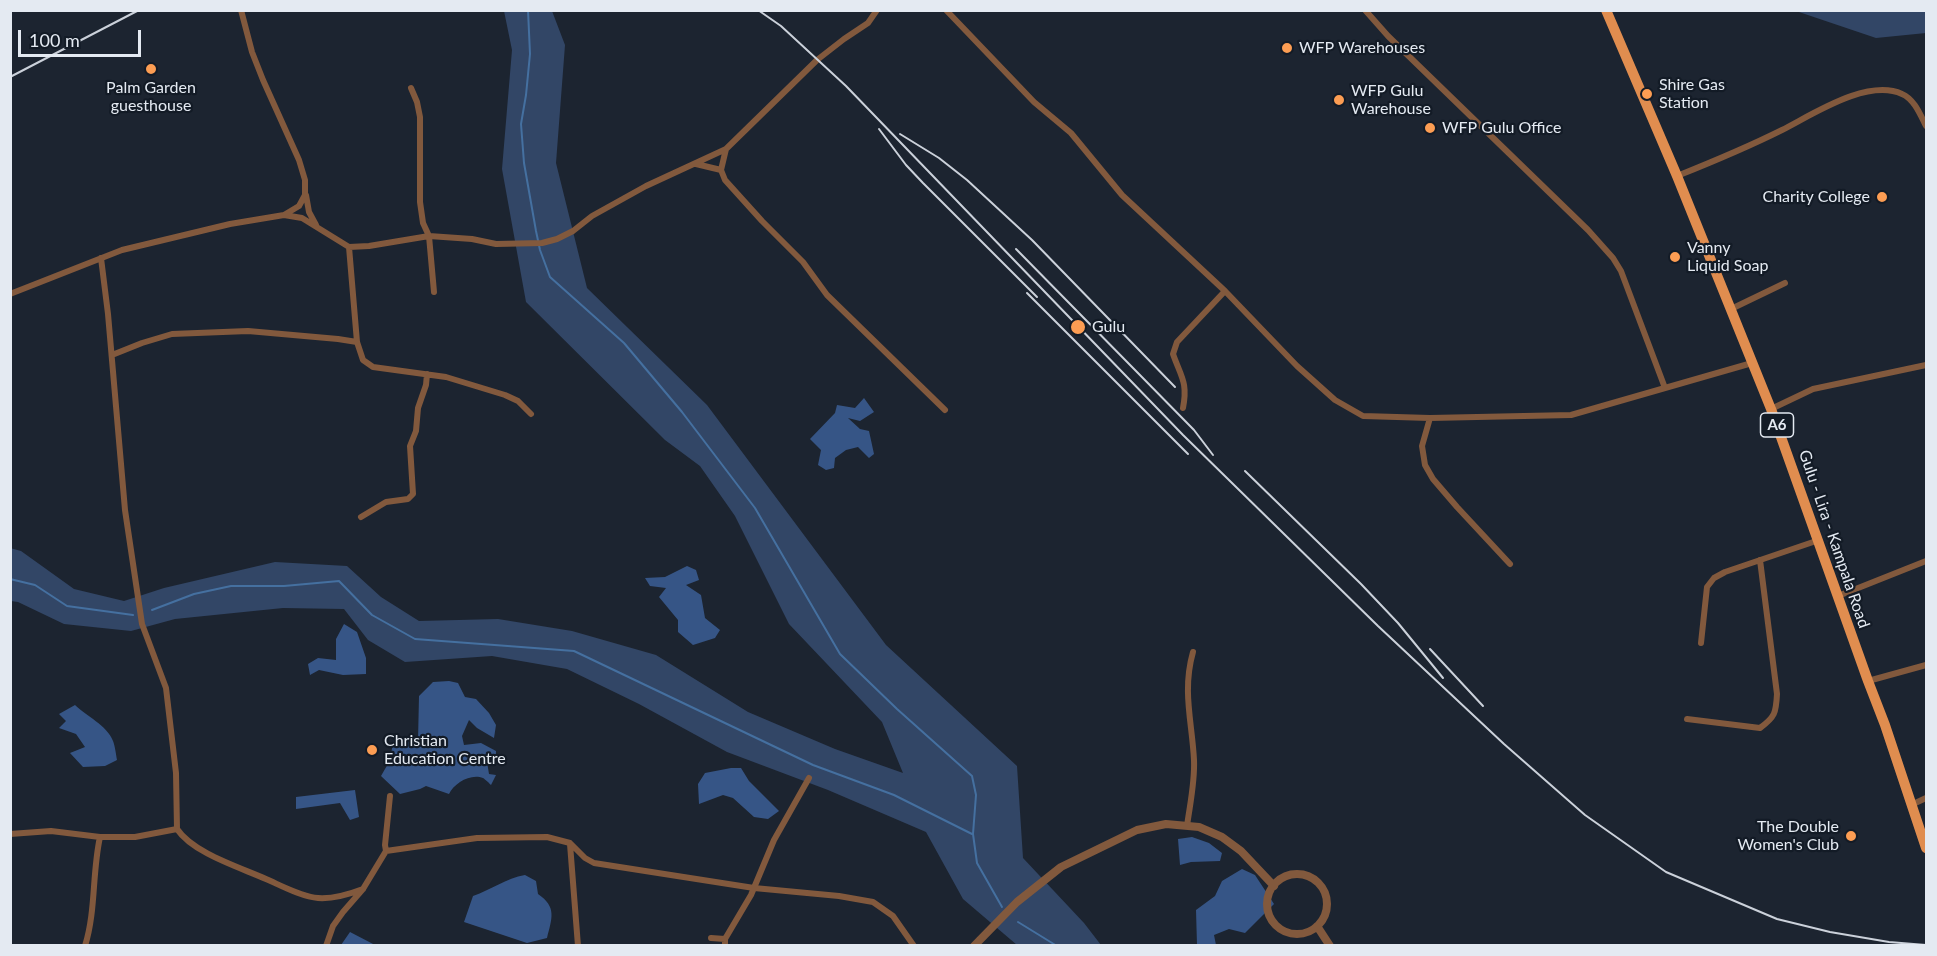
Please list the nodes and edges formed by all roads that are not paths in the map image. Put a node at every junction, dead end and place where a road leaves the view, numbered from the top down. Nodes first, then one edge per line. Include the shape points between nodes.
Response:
1 (240, 10) edge
2 (877, 10) edge
3 (946, 10) edge
4 (1365, 10) edge
5 (1606, 10) edge
6 (411, 88) dead end
7 (1926, 126) edge
8 (726, 149) junction
9 (696, 164) junction
10 (721, 170) junction
11 (1677, 176) junction
12 (305, 195) junction
13 (284, 215) junction
14 (317, 227) junction
15 (429, 236) junction
16 (349, 247) junction
17 (101, 258) junction
18 (1785, 283) dead end
19 (1225, 291) junction
20 (434, 292) dead end
21 (10, 294) edge
22 (1731, 309) junction
23 (357, 342) junction
24 (112, 356) junction
25 (1752, 363) junction
26 (1926, 365) edge
27 (427, 374) junction
28 (1665, 388) junction
29 (1184, 408) dead end
30 (1771, 409) junction
31 (945, 410) dead end
32 (531, 414) dead end
33 (1430, 418) junction
34 (361, 517) dead end
35 (1818, 540) junction
36 (1760, 560) junction
37 (1926, 561) edge
38 (1510, 564) dead end
39 (1838, 596) junction
40 (1701, 643) dead end
41 (1193, 652) dead end
42 (1926, 665) edge
43 (1868, 681) junction
44 (1687, 718) dead end
45 (809, 778) dead end
46 (390, 796) dead end
47 (1926, 798) edge
48 (1911, 805) junction
49 (1187, 825) junction
50 (177, 829) junction
51 (10, 834) edge
52 (100, 837) junction
53 (570, 843) junction
54 (1926, 848) edge
55 (386, 851) junction
56 (1274, 886) junction
57 (753, 888) junction
58 (363, 889) junction
59 (1317, 926) junction
60 (711, 938) dead end
61 (725, 942) edge
62 (86, 945) edge
63 (326, 945) edge
64 (578, 945) edge
65 (914, 945) edge
66 (974, 945) edge
67 (1330, 945) edge

1 - 12 street via 263,80 299,160
2 - 8 street via 868,23 817,60
3 - 19 street via 1034,102 1071,133 1122,195
4 - 28 street via 1613,258
5 - 11 main road, Gulu - Lira - Kampala Road / A6
6 - 15 street via 420,117 420,202
7 - 11 street via 1915,105 1901,93 1866,92
8 - 9 street
8 - 10 street
9 - 10 street
9 - 15 street via 646,186 557,239 496,244
10 - 31 street via 725,180 803,262 827,295
11 - 22 main road, Gulu - Lira - Kampala Road / A6
12 - 13 street via 299,206
12 - 14 street
13 - 14 street via 302,218
13 - 17 street via 184,235
14 - 16 street
15 - 16 street
15 - 20 street
16 - 23 street
17 - 21 street
17 - 24 street
18 - 22 street
19 - 29 street via 1177,342 1173,354 1185,380
19 - 33 street via 1335,400 1363,416
22 - 25 main road, Gulu - Lira - Kampala Road / A6
23 - 24 street via 248,332 172,334
23 - 27 street via 363,360 373,367
24 - 50 street via 122,482 142,624 166,688 176,773
25 - 28 street
25 - 30 main road, Gulu - Lira - Kampala Road / A6
26 - 30 street via 1813,389
27 - 32 street via 446,376 505,395
27 - 34 street via 410,453 414,492 408,499 386,502
28 - 33 street via 1571,415
30 - 35 main road, Gulu - Lira - Kampala Road / A6
33 - 38 street via 1422,446 1425,465 1456,507
35 - 36 street
35 - 39 main road, Gulu - Lira - Kampala Road / A6
36 - 40 street via 1725,572 1707,587
36 - 44 street via 1776,711 1760,728
37 - 39 street
39 - 43 main road, Gulu - Lira - Kampala Road / A6
41 - 49 street via 1188,700 1194,779
42 - 43 street
43 - 48 main road, Gulu - Lira - Kampala Road / A6
45 - 57 street via 774,840
46 - 55 street
47 - 48 street
48 - 54 main road, Gulu - Lira - Kampala Road / A6
49 - 56 street via 1222,837
49 - 66 street via 1166,824 1137,830 1061,867 1017,902
50 - 52 street via 135,837
50 - 58 street via 199,848 314,898
51 - 52 street via 51,831
52 - 62 street
53 - 55 street via 548,837 477,838
53 - 57 street via 594,863
53 - 64 street
55 - 58 street
56 - 59 street via 1266,906 1271,921 1283,932 1298,935
56 - 59 street via 1280,879 1295,874 1310,877 1322,888 1327,902 1324,918
57 - 61 street
57 - 65 street via 873,902 893,916
58 - 63 street via 333,926
59 - 67 street
60 - 61 street

